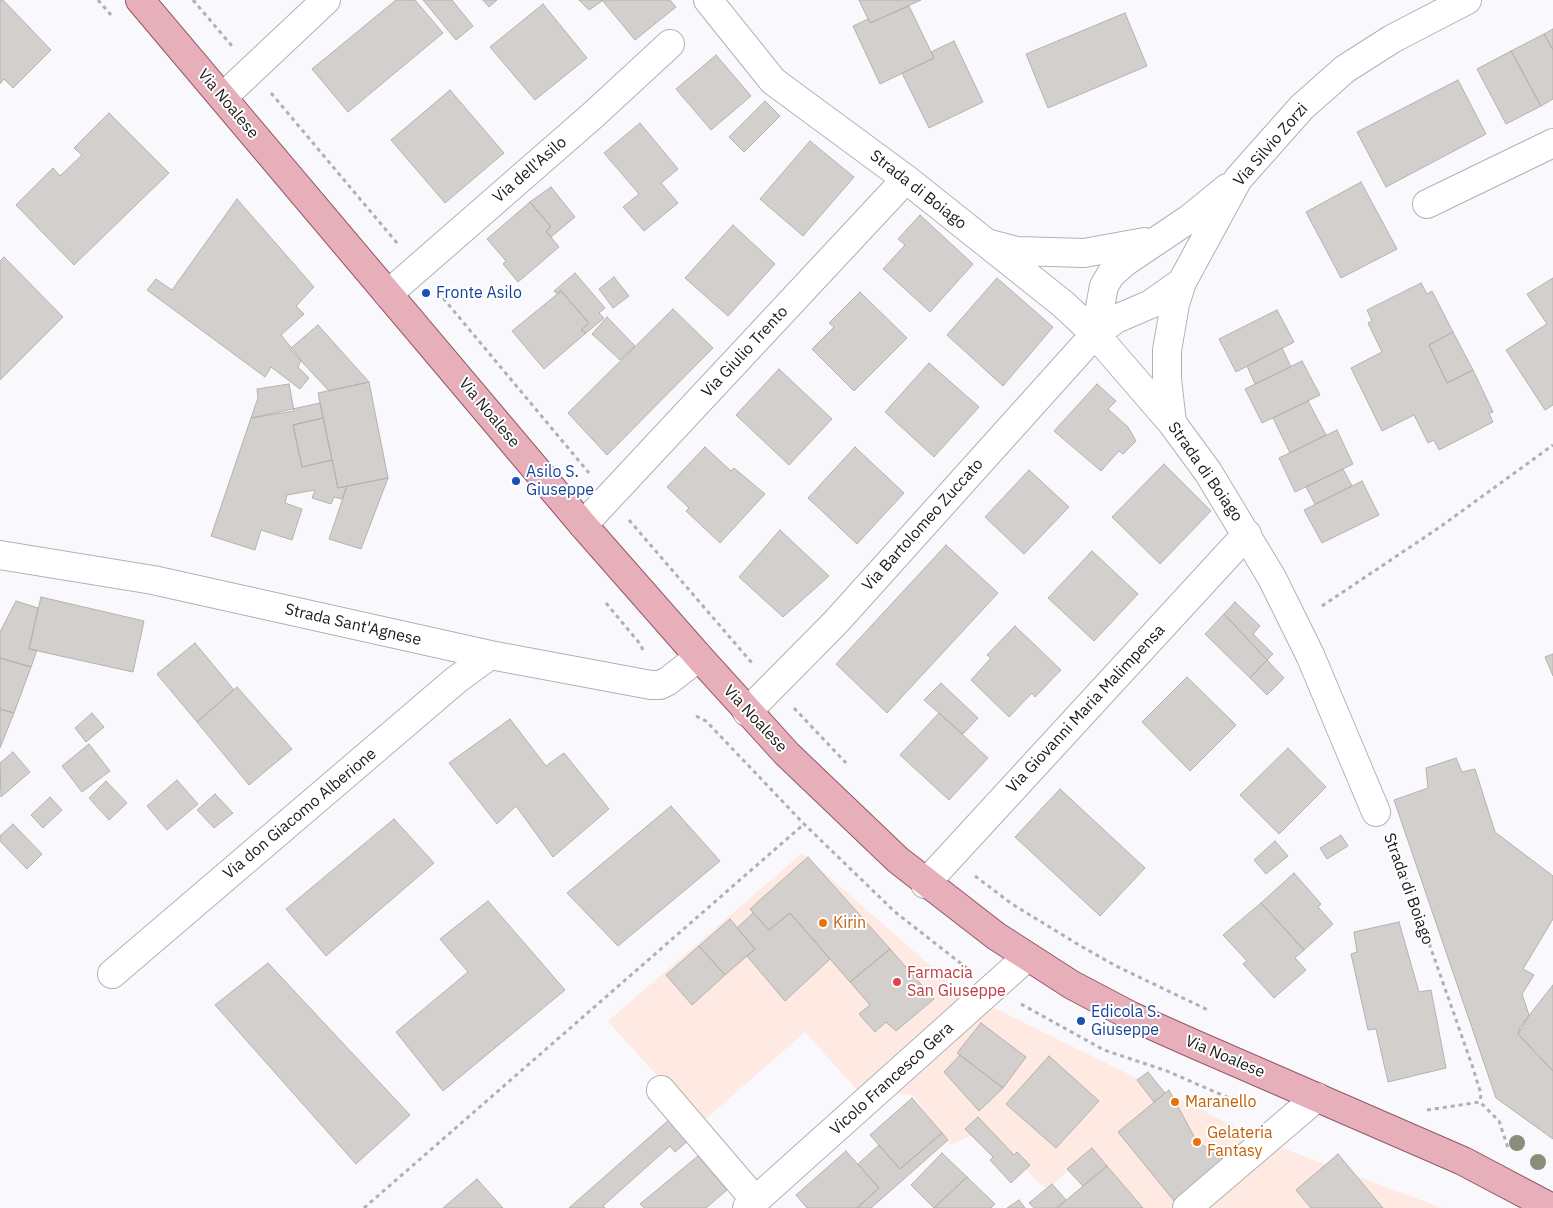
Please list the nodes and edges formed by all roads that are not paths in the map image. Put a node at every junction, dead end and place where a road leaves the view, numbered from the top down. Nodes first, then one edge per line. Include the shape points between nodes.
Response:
1 (140, 0) edge
2 (326, 0) edge
3 (708, 0) edge
4 (1467, 0) edge
5 (670, 44) dead end
6 (222, 97) junction
7 (1553, 143) edge
8 (1238, 179) junction
9 (906, 180) junction
10 (1427, 204) dead end
11 (1172, 230) junction
12 (987, 243) junction
13 (1182, 282) junction
14 (388, 294) junction
15 (1097, 323) junction
16 (1172, 423) junction
17 (583, 525) junction
18 (1247, 534) junction
19 (0, 555) edge
20 (490, 655) junction
21 (699, 658) junction
22 (747, 712) junction
23 (1376, 812) road end
24 (925, 884) junction
25 (1027, 957) junction
26 (112, 974) dead end
27 (661, 1090) dead end
28 (1317, 1097) junction
29 (751, 1204) edge
30 (1187, 1208) edge
31 (1552, 1208) edge

1 - 6 main road, Via Noalese
2 - 6 street
3 - 9 street, Strada di Boiago via 774,81
4 - 8 street, Via Silvio Zorzi via 1392,39 1345,69 1302,107
5 - 14 street, Via dell'Asilo
6 - 14 main road, Via Noalese
7 - 10 street
8 - 11 street
8 - 13 street, Via Silvio Zorzi
9 - 12 street, Strada di Boiago
9 - 17 street, Via Giulio Trento
11 - 12 street via 1126,247 1084,253 1017,250
11 - 15 street via 1112,274 1104,286
12 - 15 street, Strada di Boiago via 1063,304
13 - 15 street via 1151,304
13 - 16 street, Via Silvio Zorzi via 1170,322 1166,350
14 - 17 main road, Via Noalese
15 - 16 street, Strada di Boiago
15 - 22 street, Via Bartolomeo Zuccato via 836,622
16 - 18 street, Strada di Boiago
17 - 21 main road, Via Noalese
18 - 23 street, Strada di Boiago via 1310,655
18 - 24 street, Via Giovanni Maria Malimpensa
19 - 20 street, Strada Sant'Agnese via 153,580
20 - 21 street, Strada Sant'Agnese via 651,685 668,681
20 - 26 street, Via don Giacomo Alberione via 456,680
21 - 22 main road, Via Noalese
22 - 24 main road, Via Noalese via 846,813
24 - 25 main road, Via Noalese
25 - 28 main road, Via Noalese via 1131,1016
25 - 29 street, Vicolo Francesco Gera
27 - 29 street, Vicolo Francesco Gera
28 - 30 street
28 - 31 main road, Via Noalese via 1463,1162

